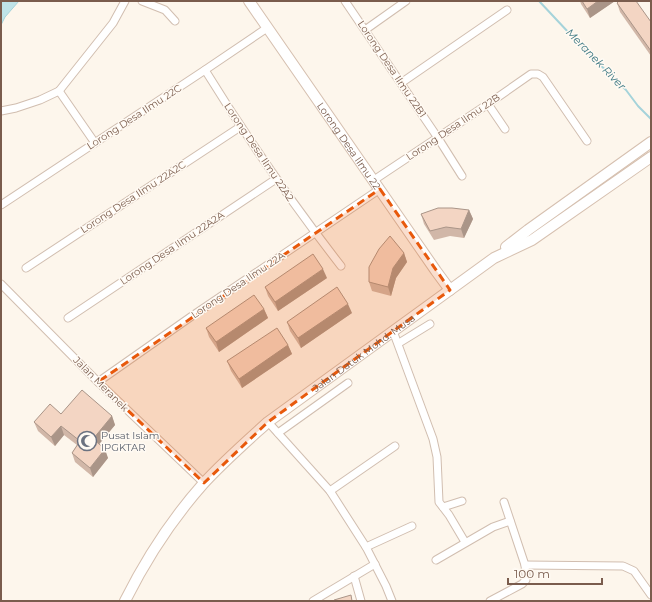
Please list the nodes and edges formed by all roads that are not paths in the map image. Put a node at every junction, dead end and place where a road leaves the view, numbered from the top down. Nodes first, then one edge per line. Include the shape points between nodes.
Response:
1 (125, 1) edge
2 (142, 1) edge
3 (249, 1) edge
4 (345, 1) edge
5 (406, 1) edge
6 (506, 10) dead end
7 (175, 21) dead end
8 (266, 28) junction
9 (365, 30) junction
10 (205, 70) junction
11 (401, 83) junction
12 (59, 91) junction
13 (488, 104) junction
14 (1, 110) edge
15 (240, 127) junction
16 (505, 129) dead end
17 (438, 138) junction
18 (587, 141) dead end
19 (651, 142) edge
20 (95, 143) junction
21 (651, 157) edge
22 (462, 176) dead end
23 (276, 179) junction
24 (374, 180) junction
25 (380, 189) junction
26 (1, 205) edge
27 (315, 233) junction
28 (497, 255) junction
29 (341, 266) dead end
30 (26, 268) dead end
31 (1, 284) edge
32 (450, 290) junction
33 (68, 318) dead end
34 (430, 324) dead end
35 (393, 331) junction
36 (399, 344) junction
37 (98, 382) junction
38 (348, 383) dead end
39 (268, 422) junction
40 (278, 433) junction
41 (395, 446) dead end
42 (204, 483) junction
43 (330, 491) junction
44 (462, 501) dead end
45 (504, 502) dead end
46 (443, 508) junction
47 (510, 522) junction
48 (412, 526) dead end
49 (465, 542) junction
50 (366, 547) junction
51 (436, 560) dead end
52 (375, 564) junction
53 (525, 565) junction
54 (354, 576) junction
55 (651, 595) edge
56 (125, 601) edge
57 (313, 601) edge
58 (361, 601) edge
59 (392, 601) edge
60 (490, 601) edge

1 - 12 street via 112,23
2 - 7 street via 165,10
3 - 8 main road, Lorong Desa Ilmu 22
4 - 9 street, Lorong Desa Ilmu 22B1
5 - 9 street
6 - 11 street
8 - 10 street, Lorong Desa Ilmu 22C
8 - 24 main road, Lorong Desa Ilmu 22
9 - 11 street, Lorong Desa Ilmu 22B1
10 - 15 street, Lorong Desa Ilmu 22A2
10 - 20 street, Lorong Desa Ilmu 22C
11 - 17 street, Lorong Desa Ilmu 22B1
12 - 14 street via 16,108
12 - 20 street
13 - 16 street
13 - 17 street, Lorong Desa Ilmu 22B
13 - 18 street, Lorong Desa Ilmu 22B via 532,74 538,74 543,77
15 - 23 street, Lorong Desa Ilmu 22A2
15 - 30 street, Lorong Desa Ilmu 22A2C
17 - 22 street, Lorong Desa Ilmu 22B1
17 - 24 street, Lorong Desa Ilmu 22B
19 - 28 main road, Jalan Datuk Mohd. Musa
20 - 26 street, Lorong Desa Ilmu 22C
21 - 28 main road, Jalan Datuk Mohd. Musa via 532,240
23 - 27 street, Lorong Desa Ilmu 22A2
23 - 33 street, Lorong Desa Ilmu 22A2A
24 - 25 main road, Lorong Desa Ilmu 22
25 - 27 street, Lorong Desa Ilmu 22A
25 - 32 main road, Lorong Desa Ilmu 22
27 - 29 street, Lorong Desa Ilmu 22A2
27 - 37 street, Lorong Desa Ilmu 22A
28 - 32 main road, Jalan Datuk Mohd. Musa
31 - 37 street, Jalan Meranek
32 - 35 main road, Jalan Datuk Mohd. Musa
34 - 36 street
35 - 36 street
35 - 39 main road, Jalan Datuk Mohd. Musa
36 - 46 street via 433,439 437,457 438,499
37 - 42 street, Jalan Meranek
38 - 40 street
39 - 40 street
39 - 42 main road, Jalan Datuk Mohd. Musa
40 - 43 street
41 - 43 street
42 - 56 main road, Jalan Datuk Mohd. Musa via 163,535
43 - 50 street
44 - 46 street
45 - 47 street
46 - 49 street
47 - 49 street via 493,527
47 - 53 street
48 - 50 street
49 - 51 street
50 - 52 street
52 - 54 street
52 - 59 street
53 - 55 street via 623,566 634,572
53 - 60 street via 526,580
54 - 57 street
54 - 58 street

